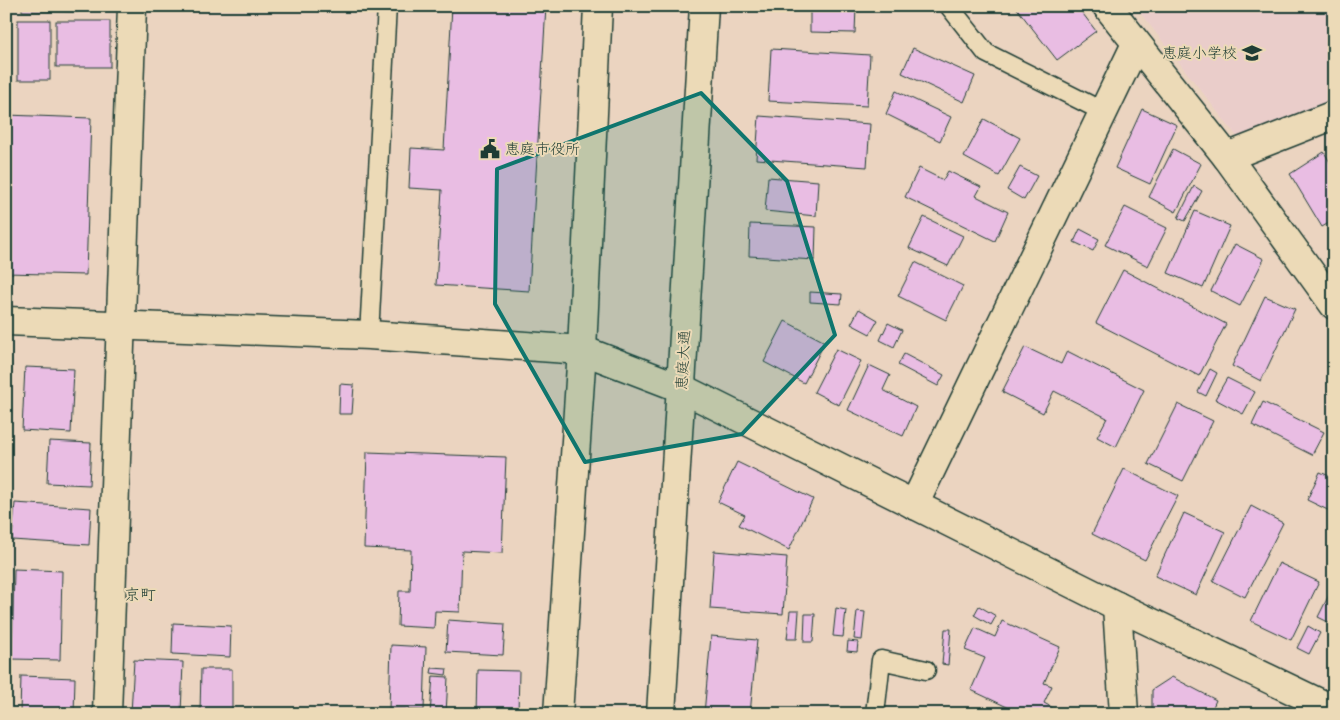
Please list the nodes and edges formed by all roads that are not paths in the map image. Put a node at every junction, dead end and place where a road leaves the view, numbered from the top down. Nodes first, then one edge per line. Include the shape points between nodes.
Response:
1 (132, 6) edge
2 (387, 6) edge
3 (598, 6) edge
4 (704, 6) edge
5 (949, 6) edge
6 (1107, 6) edge
7 (1136, 44) junction
8 (1102, 111) junction
9 (1334, 115) edge
10 (1227, 157) junction
11 (1334, 305) edge
12 (6, 321) edge
13 (120, 327) junction
14 (369, 335) junction
15 (582, 350) junction
16 (681, 388) junction
17 (914, 505) junction
18 (1117, 606) junction
19 (926, 670) dead end
20 (1334, 710) edge
21 (107, 714) edge
22 (558, 714) edge
23 (661, 714) edge
24 (875, 714) edge
25 (1124, 714) edge

1 - 13 street
2 - 14 lane
3 - 15 street
4 - 16 street, 恵庭大通
5 - 8 lane via 986,53
6 - 7 street
7 - 8 street
7 - 10 street
8 - 17 street
9 - 10 street
10 - 11 street
12 - 13 street
13 - 14 street
13 - 21 street
14 - 15 street
15 - 16 street
15 - 22 street
16 - 17 street
16 - 23 street, 恵庭大通
17 - 18 street
18 - 20 street
18 - 25 street
19 - 24 lane via 881,660

